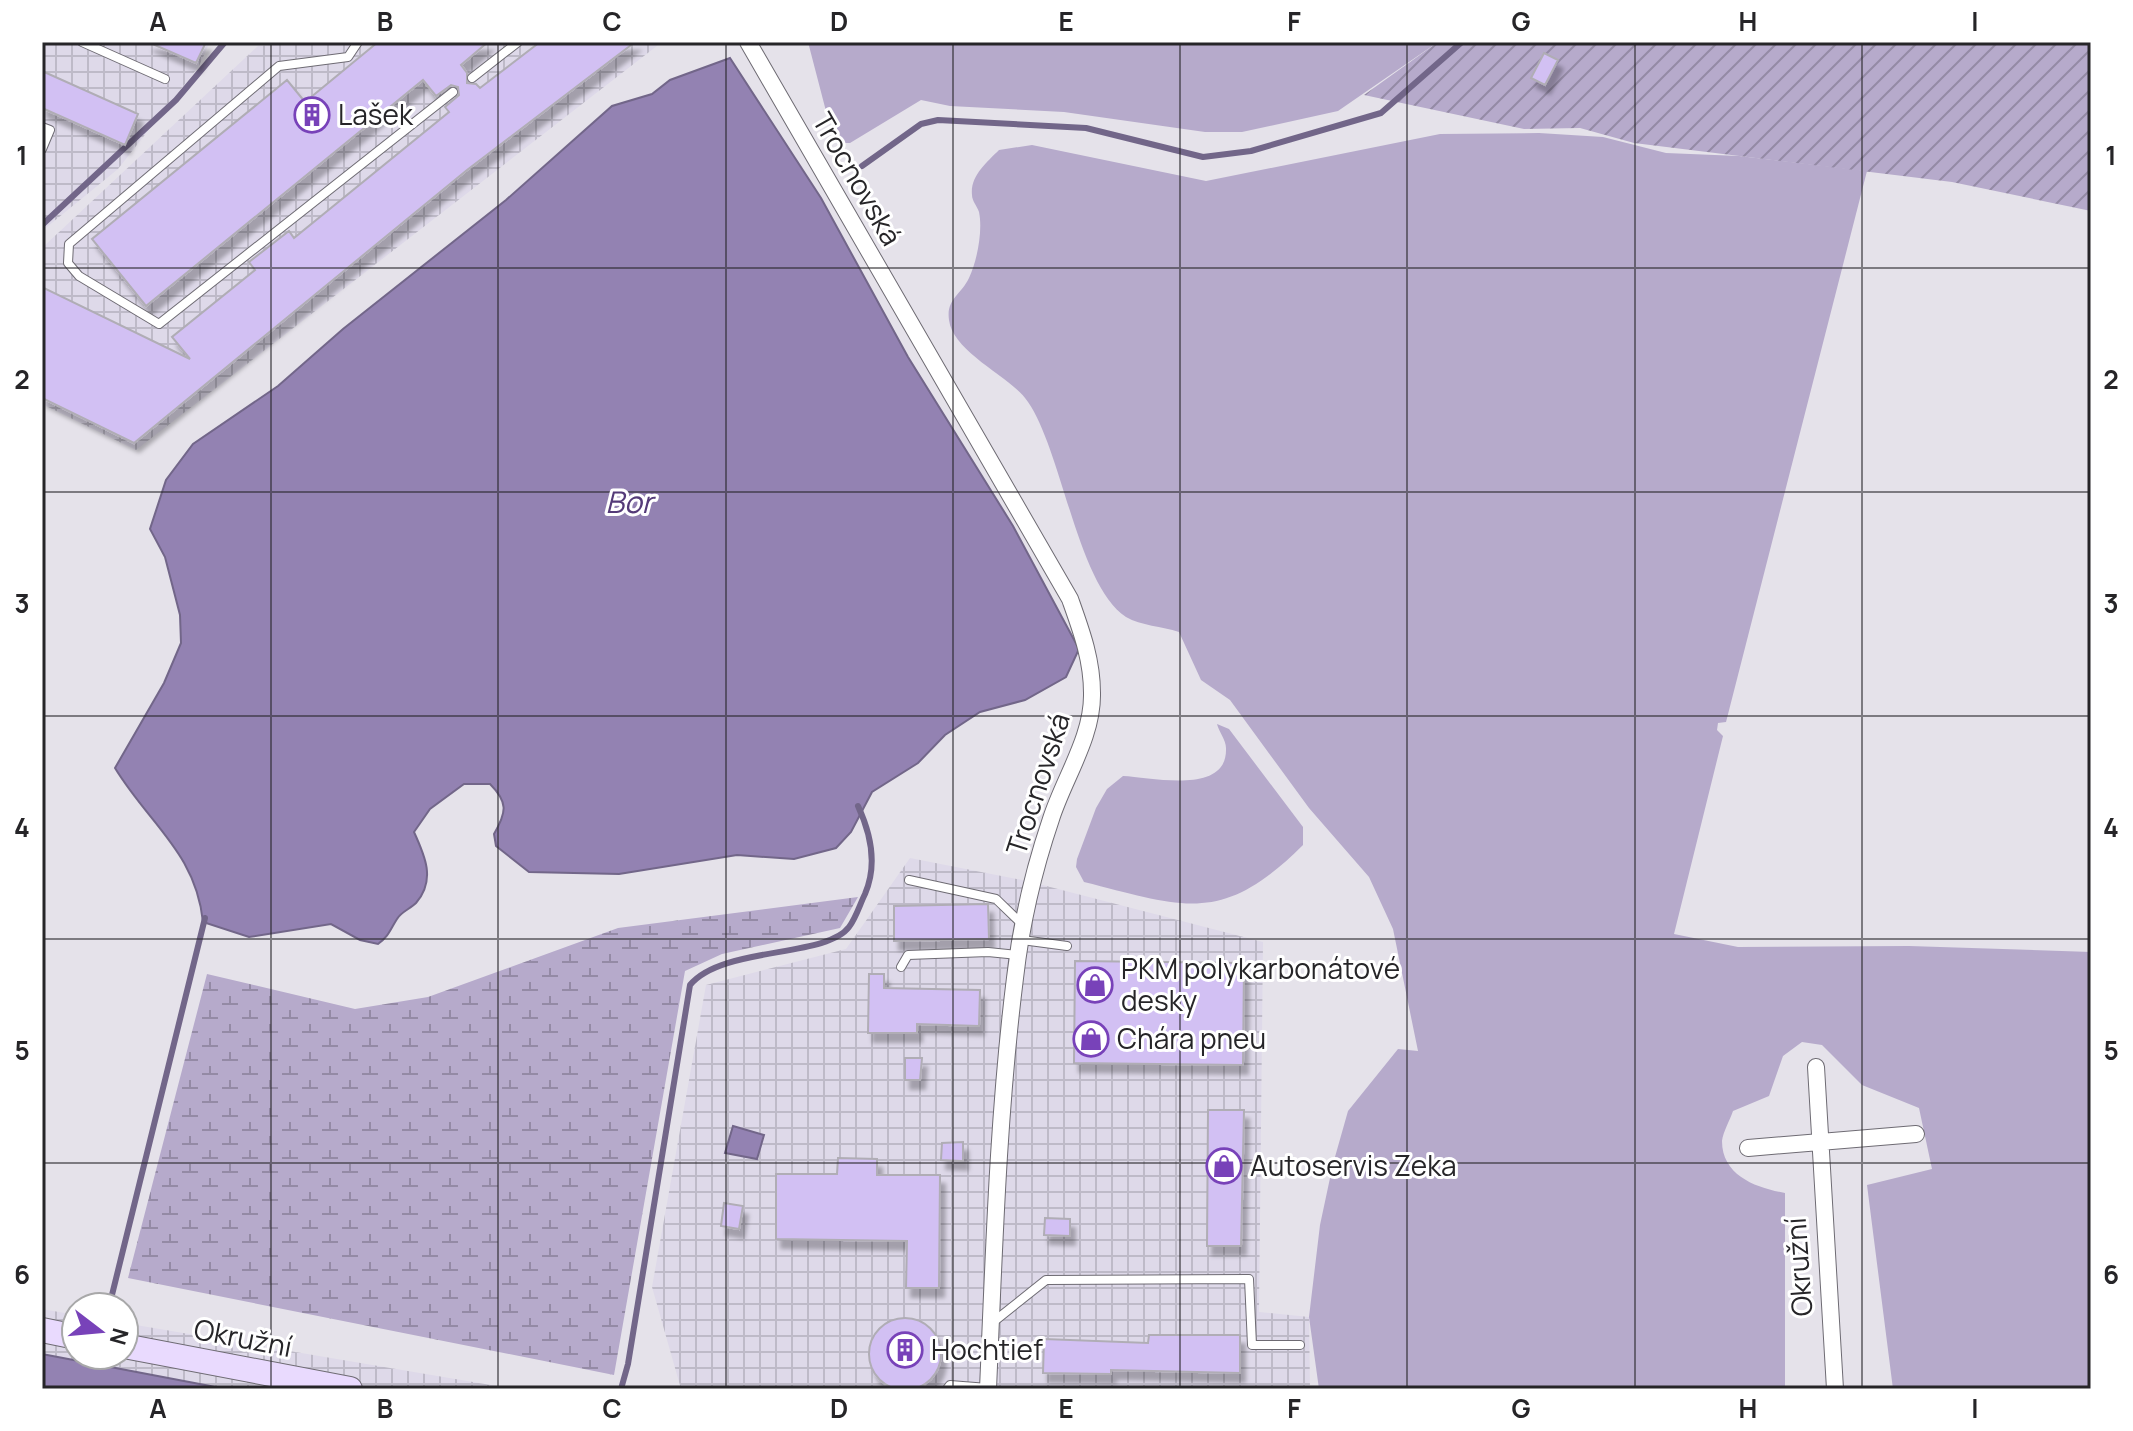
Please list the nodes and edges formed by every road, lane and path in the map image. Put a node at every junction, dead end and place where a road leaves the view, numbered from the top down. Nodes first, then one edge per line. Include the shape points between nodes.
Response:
1 (82, 42) edge
2 (358, 42) edge
3 (518, 42) edge
4 (748, 42) edge
5 (472, 78) dead end
6 (165, 79) dead end
7 (453, 92) dead end
8 (42, 127) edge
9 (42, 149) edge
10 (909, 880) dead end
11 (1022, 940) junction
12 (1067, 946) dead end
13 (901, 967) dead end
14 (1816, 1067) dead end
15 (1916, 1134) dead end
16 (1821, 1142) junction
17 (1748, 1148) dead end
18 (991, 1323) junction
19 (1300, 1345) dead end
20 (140, 1349) edge
21 (350, 1389) edge
22 (947, 1389) edge
23 (988, 1389) edge
24 (1835, 1389) edge

1 - 6 lane
2 - 7 lane via 348,57 279,66 69,244 68,263 79,276 159,324
3 - 5 lane
4 - 11 street, Trocnovská via 1070,599 1088,650 1093,695 1085,733 1051,818
8 - 9 lane via 50,130
10 - 11 lane via 996,899
11 - 12 lane
11 - 13 lane via 988,952 908,955
11 - 18 street, Trocnovská via 1002,1137
14 - 16 street, Okružní
15 - 16 street
16 - 17 street
16 - 24 street, Okružní
18 - 19 lane via 1046,1280 1249,1279 1252,1345
18 - 23 street, Trocnovská
20 - 21 main road, Okružní
22 - 23 lane

